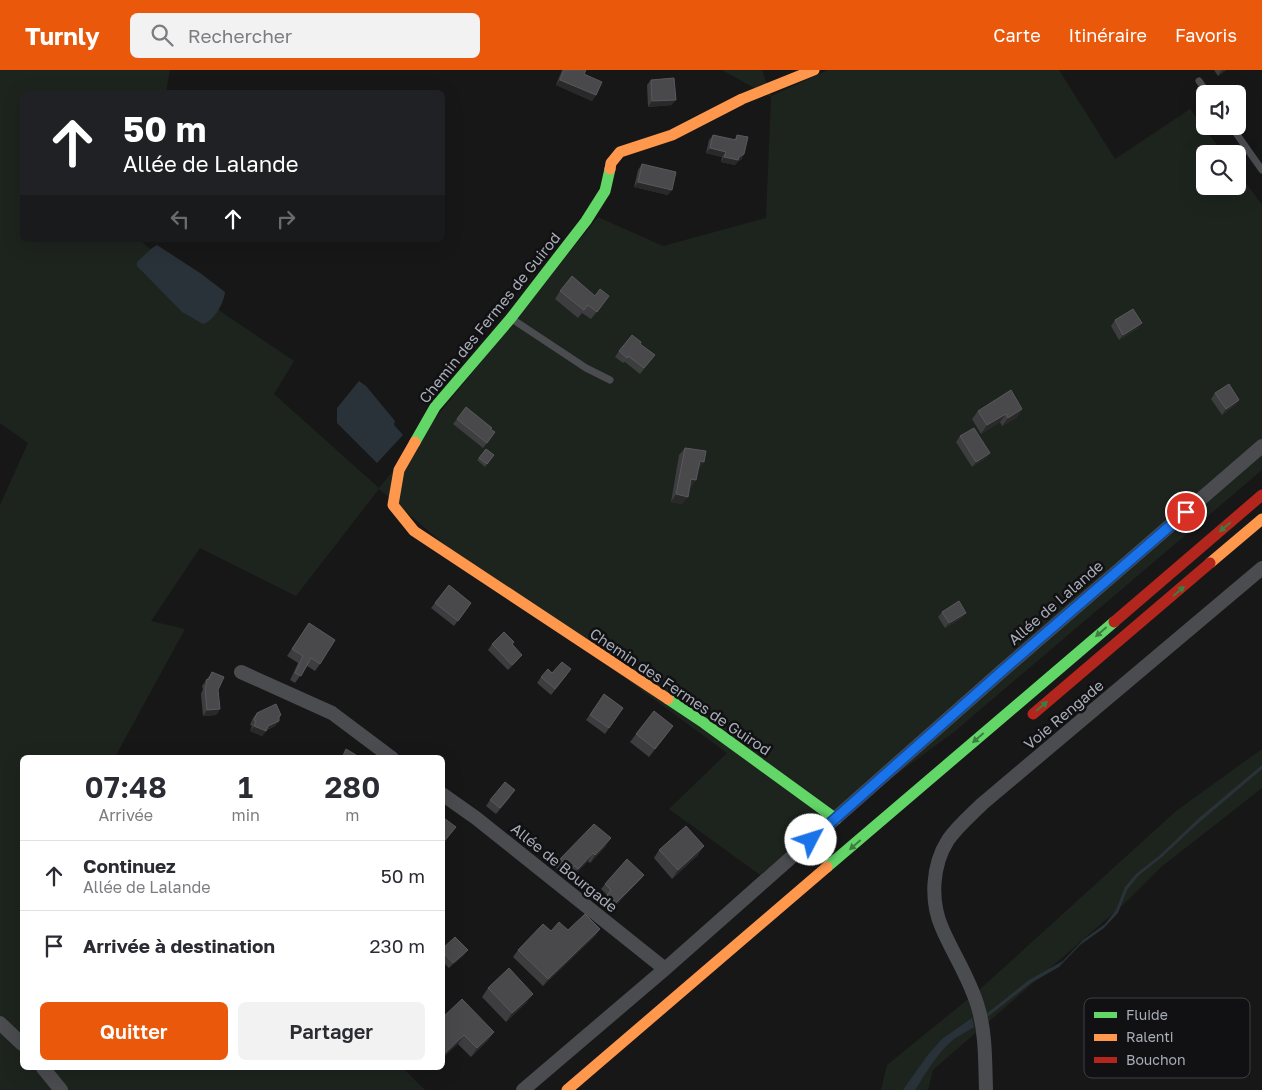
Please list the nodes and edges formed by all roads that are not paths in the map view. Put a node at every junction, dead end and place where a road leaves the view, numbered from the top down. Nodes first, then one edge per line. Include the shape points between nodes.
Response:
1 (814, 70) edge
2 (1199, 81) dead end
3 (1202, 85) edge
4 (1237, 135) edge
5 (1262, 170) edge
6 (511, 318) junction
7 (610, 380) dead end
8 (1262, 446) edge
9 (1262, 495) edge
10 (1262, 519) edge
11 (1262, 568) edge
12 (241, 672) dead end
13 (1021, 724) dead end
14 (388, 755) edge
15 (445, 796) edge
16 (836, 819) junction
17 (665, 969) junction
18 (0, 1023) edge
19 (20, 1042) edge
20 (45, 1070) edge
21 (61, 1090) edge
22 (523, 1090) edge
23 (567, 1090) edge
24 (986, 1090) edge

1 - 6 main road, Chemin des Fermes de Guirod via 742,99 672,135 620,152 611,163 605,191 586,221
2 - 3 lane
4 - 5 lane
6 - 7 lane via 586,368
6 - 16 main road, Chemin des Fermes de Guirod via 435,408 400,470 393,505 414,531 704,723
8 - 16 street, Allée de Lalande
9 -> 23 main road
13 -> 10 main road
11 - 24 street, Voie Rengade via 982,804 954,833 938,861 934,889 936,914 978,1006
12 - 14 street via 332,713
15 - 17 street, Allée de Bourgade
16 - 17 street, Allée de Lalande
17 - 22 street, Allée de Lalande
18 - 19 street
20 - 21 street

